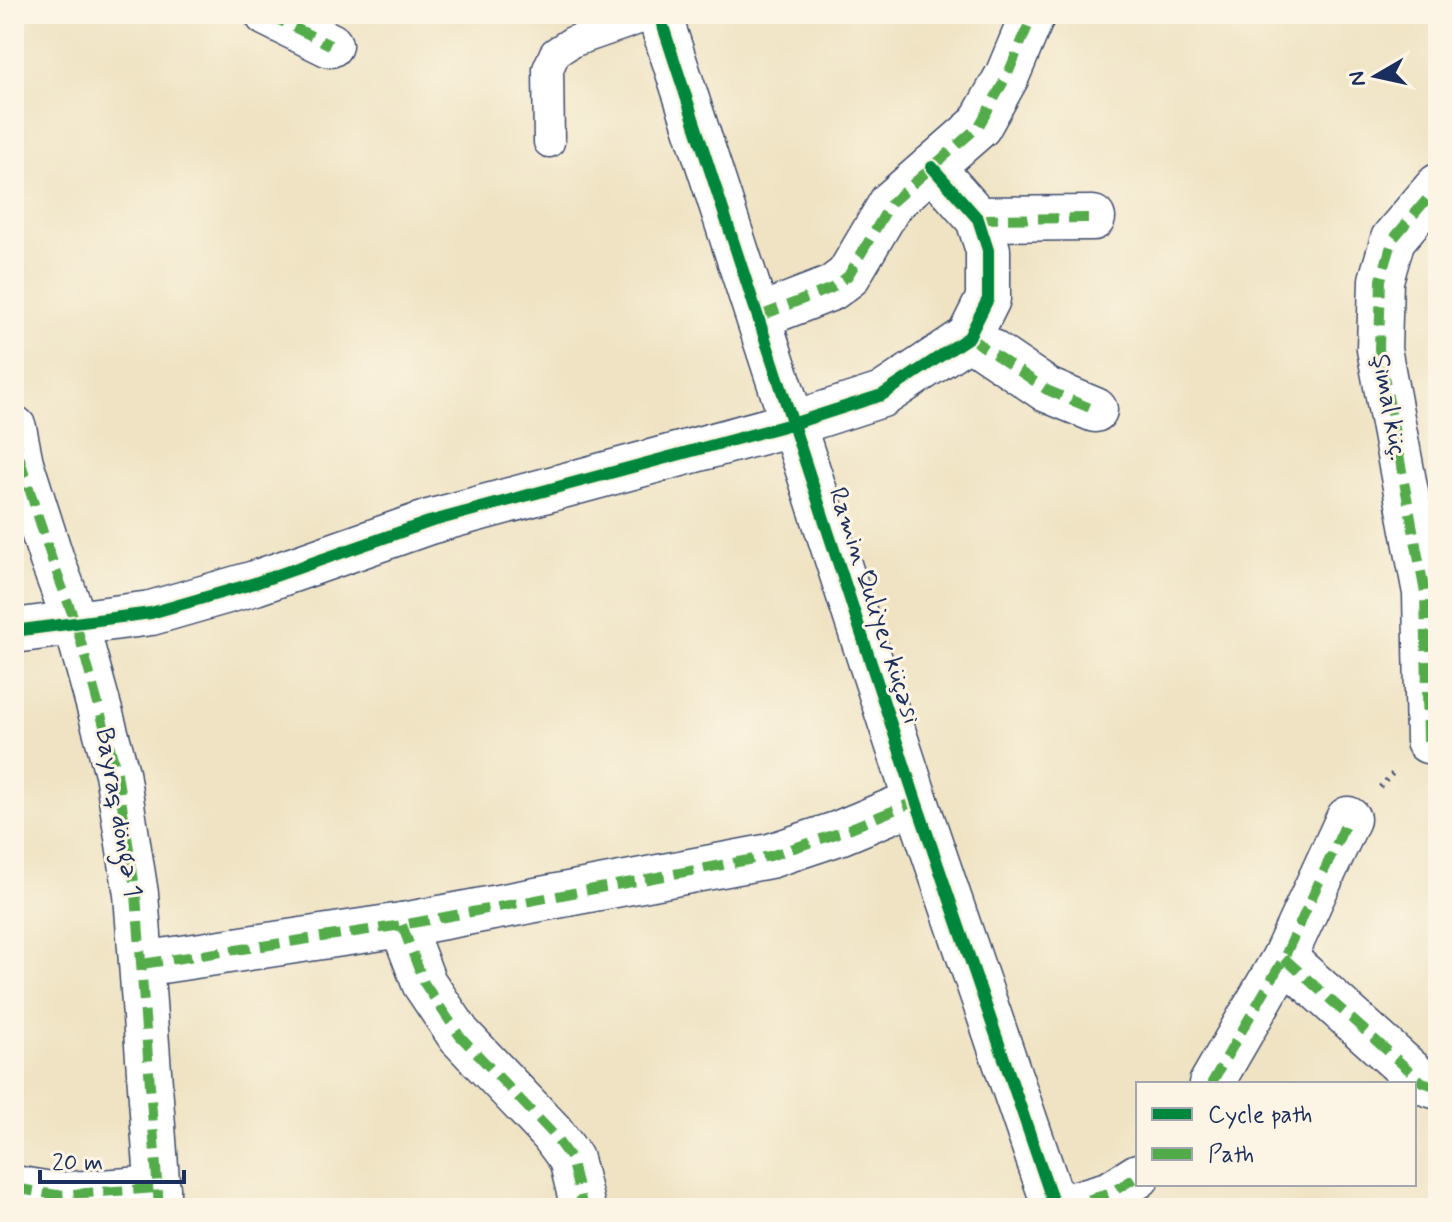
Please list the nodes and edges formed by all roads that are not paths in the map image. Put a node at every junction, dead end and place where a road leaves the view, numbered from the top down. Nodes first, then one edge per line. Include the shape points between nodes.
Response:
1 (267, 14) edge
2 (653, 14) edge
3 (659, 14) edge
4 (1033, 14) edge
5 (330, 45) dead end
6 (549, 142) dead end
7 (932, 167) junction
8 (1438, 186) edge
9 (1093, 218) dead end
10 (978, 219) junction
11 (760, 316) junction
12 (969, 337) junction
13 (1095, 410) dead end
14 (795, 423) junction
15 (14, 428) edge
16 (76, 624) junction
17 (14, 631) edge
18 (1428, 741) road end
19 (916, 801) junction
20 (1348, 819) road end
21 (402, 925) junction
22 (1284, 958) junction
23 (142, 964) junction
24 (1212, 1082) edge
25 (1438, 1087) edge
26 (1136, 1177) edge
27 (14, 1188) edge
28 (159, 1198) edge
29 (583, 1208) edge
30 (1057, 1208) edge

1 - 5 street
2 - 6 lane via 555,53 548,69
3 - 11 street, Ramin Quliyev küçəsi
4 - 7 street via 979,126
7 - 10 street
7 - 11 street via 891,203 848,276 832,288
8 - 18 street, Şimal küç. via 1393,239 1381,280 1379,349 1425,593
9 - 10 street
10 - 12 street via 988,250 988,299
11 - 14 street, Ramin Quliyev küçəsi
12 - 13 street via 1047,390
12 - 14 street via 882,395
14 - 16 street via 472,510 151,613
14 - 19 street, Ramin Quliyev küçəsi
15 - 16 street, Bayraq döngə 1 via 47,547
16 - 17 street
16 - 23 street, Bayraq döngə 1 via 117,773
19 - 21 street via 770,856
19 - 30 street, Ramin Quliyev küçəsi
20 - 22 street
21 - 23 street
21 - 29 street via 424,983 459,1035 571,1159
22 - 24 street
22 - 25 street via 1422,1082
23 - 28 street, Bayraq döngə 1
26 - 30 street via 1111,1193
27 - 28 street via 57,1195

